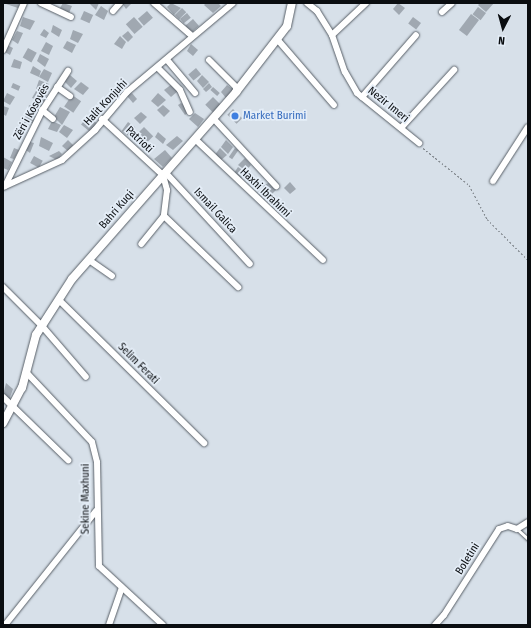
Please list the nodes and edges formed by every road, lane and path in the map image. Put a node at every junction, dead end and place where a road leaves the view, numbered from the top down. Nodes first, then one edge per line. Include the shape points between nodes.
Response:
1 (24, 3) edge
2 (41, 3) edge
3 (120, 3) edge
4 (154, 3) edge
5 (233, 3) edge
6 (292, 3) edge
7 (308, 3) edge
8 (366, 3) edge
9 (452, 3) edge
10 (113, 11) dead end
11 (442, 12) dead end
12 (71, 17) dead end
13 (332, 35) junction
14 (416, 35) dead end
15 (192, 36) junction
16 (5, 39) edge
17 (277, 39) junction
18 (3, 50) edge
19 (209, 60) dead end
20 (168, 61) junction
21 (158, 68) junction
22 (454, 70) dead end
23 (68, 71) dead end
24 (57, 87) junction
25 (236, 92) junction
26 (196, 93) dead end
27 (70, 96) dead end
28 (362, 97) junction
29 (334, 105) dead end
30 (43, 109) junction
31 (190, 112) dead end
32 (54, 117) dead end
33 (213, 118) junction
34 (102, 119) junction
35 (528, 127) edge
36 (401, 128) junction
37 (195, 139) junction
38 (419, 144) joint
39 (164, 174) junction
40 (493, 181) dead end
41 (276, 186) dead end
42 (4, 187) edge
43 (164, 216) junction
44 (141, 244) dead end
45 (89, 260) junction
46 (323, 260) dead end
47 (528, 260) edge
48 (250, 264) dead end
49 (112, 276) dead end
50 (3, 287) edge
51 (238, 287) dead end
52 (59, 300) junction
53 (42, 326) junction
54 (26, 372) junction
55 (86, 377) dead end
56 (3, 398) edge
57 (12, 406) junction
58 (3, 422) edge
59 (204, 443) dead end
60 (68, 460) dead end
61 (96, 511) junction
62 (528, 522) edge
63 (517, 529) junction
64 (528, 539) edge
65 (122, 588) junction
66 (5, 625) edge
67 (109, 625) edge
68 (163, 625) edge
69 (435, 625) edge

1 - 16 street
2 - 12 street
3 - 10 street
4 - 15 street
5 - 15 street, Halit Konjuhi
6 - 17 street, Bahri Kuqi via 287,26
7 - 13 street, Nezir Imeri via 317,11
8 - 13 street
9 - 11 street
13 - 28 street, Nezir Imeri via 345,72
14 - 28 street
15 - 20 street, Halit Konjuhi
16 - 18 street
17 - 25 street, Bahri Kuqi
17 - 29 street
19 - 25 street via 236,87
20 - 21 street, Halit Konjuhi
20 - 26 street
21 - 31 street via 180,90
21 - 34 street, Halit Konjuhi via 127,92
22 - 36 street
23 - 24 street, Zëri i Kosovës
24 - 27 street
24 - 30 street, Zëri i Kosovës
25 - 33 street, Bahri Kuqi
28 - 36 street, Nezir Imeri
30 - 32 street
30 - 42 street, Zëri i Kosovës
33 - 37 street, Bahri Kuqi
33 - 41 street
34 - 39 street, Patrioti
34 - 42 street, Halit Konjuhi via 96,130 62,160
35 - 40 street
36 - 38 street, Nezir Imeri
37 - 39 street, Bahri Kuqi
37 - 46 street, Haxhi Ibrahimi
38 - 47 path via 469,185 487,219
39 - 43 street via 167,190
39 - 45 street, Bahri Kuqi
39 - 48 street, Ismail Galica
43 - 44 street
43 - 51 street
45 - 49 street
45 - 52 street, Bahri Kuqi
50 - 53 street
52 - 53 street, Bahri Kuqi
52 - 59 street, Selim Ferati
53 - 54 street, Bahri Kuqi via 36,335
53 - 55 street
54 - 57 street, Bahri Kuqi
54 - 61 street, Sekine Maxhuni via 92,442 97,462
56 - 57 street
57 - 58 street, Bahri Kuqi
57 - 60 street
61 - 65 street, Sekine Maxhuni via 99,566
61 - 66 street
62 - 63 street, Boletini
63 - 64 lane
63 - 69 street, Boletini via 508,526 499,530
65 - 67 street
65 - 68 street, Sekine Maxhuni

